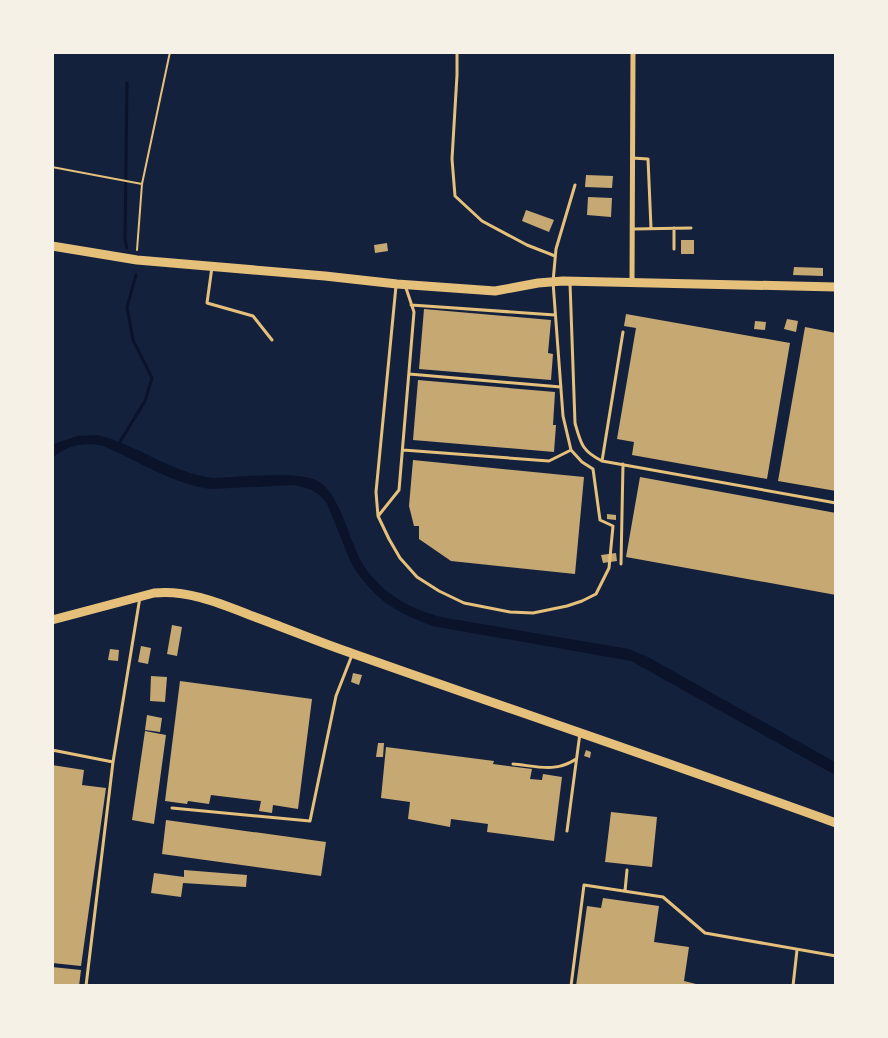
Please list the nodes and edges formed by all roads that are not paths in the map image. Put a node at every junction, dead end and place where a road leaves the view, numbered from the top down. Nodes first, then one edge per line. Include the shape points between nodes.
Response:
1 (457, 52) edge
2 (633, 52) edge
3 (632, 158) junction
4 (575, 186) dead end
5 (632, 228) junction
6 (651, 228) junction
7 (674, 228) junction
8 (691, 228) dead end
9 (52, 246) edge
10 (674, 249) dead end
11 (555, 256) junction
12 (212, 266) junction
13 (570, 281) junction
14 (553, 282) junction
15 (632, 283) junction
16 (401, 285) junction
17 (836, 287) edge
18 (411, 305) junction
19 (555, 315) junction
20 (623, 332) dead end
21 (272, 340) dead end
22 (409, 374) junction
23 (561, 387) junction
24 (403, 450) junction
25 (571, 450) junction
26 (602, 460) junction
27 (623, 464) junction
28 (836, 503) edge
29 (378, 516) junction
30 (621, 564) dead end
31 (140, 596) junction
32 (52, 620) edge
33 (352, 654) junction
34 (580, 732) junction
35 (52, 750) edge
36 (576, 759) junction
37 (113, 762) junction
38 (513, 764) dead end
39 (172, 808) dead end
40 (836, 823) edge
41 (567, 831) dead end
42 (627, 870) dead end
43 (625, 891) junction
44 (797, 950) junction
45 (836, 956) edge
46 (86, 986) edge
47 (571, 986) edge
48 (793, 986) edge

1 - 11 lane via 452,159 455,196 482,221
2 - 3 street
3 - 5 street
3 - 6 lane via 648,158
4 - 11 lane
5 - 6 lane
5 - 15 street
6 - 7 lane
7 - 8 lane
7 - 10 lane
9 - 12 street via 137,260
11 - 14 lane
12 - 16 street
12 - 21 lane via 207,302 253,316
13 - 14 street
13 - 15 street
13 - 26 lane via 575,424 581,445 588,454
14 - 16 street via 495,291
14 - 19 lane
15 - 17 street
16 - 18 lane
16 - 29 lane via 376,492
18 - 19 lane
18 - 22 lane via 414,312
19 - 23 lane
20 - 26 lane
22 - 23 lane
22 - 24 lane
23 - 25 lane via 563,416
24 - 25 lane via 549,461
24 - 29 lane via 400,490
25 - 29 lane via 594,469 600,520 613,526 610,568 596,594 582,601 532,613 464,603 417,576 400,558
26 - 27 lane
27 - 28 lane
27 - 30 lane
31 - 32 street
31 - 33 street via 166,592 194,596
31 - 37 lane
33 - 34 street
33 - 39 lane via 336,696 310,821
34 - 36 lane
34 - 40 street
35 - 37 lane
36 - 38 lane via 568,765 554,768
36 - 41 lane
37 - 46 lane
42 - 43 lane
43 - 44 lane via 663,897 705,933
43 - 47 lane via 584,885
44 - 45 lane
44 - 48 lane

